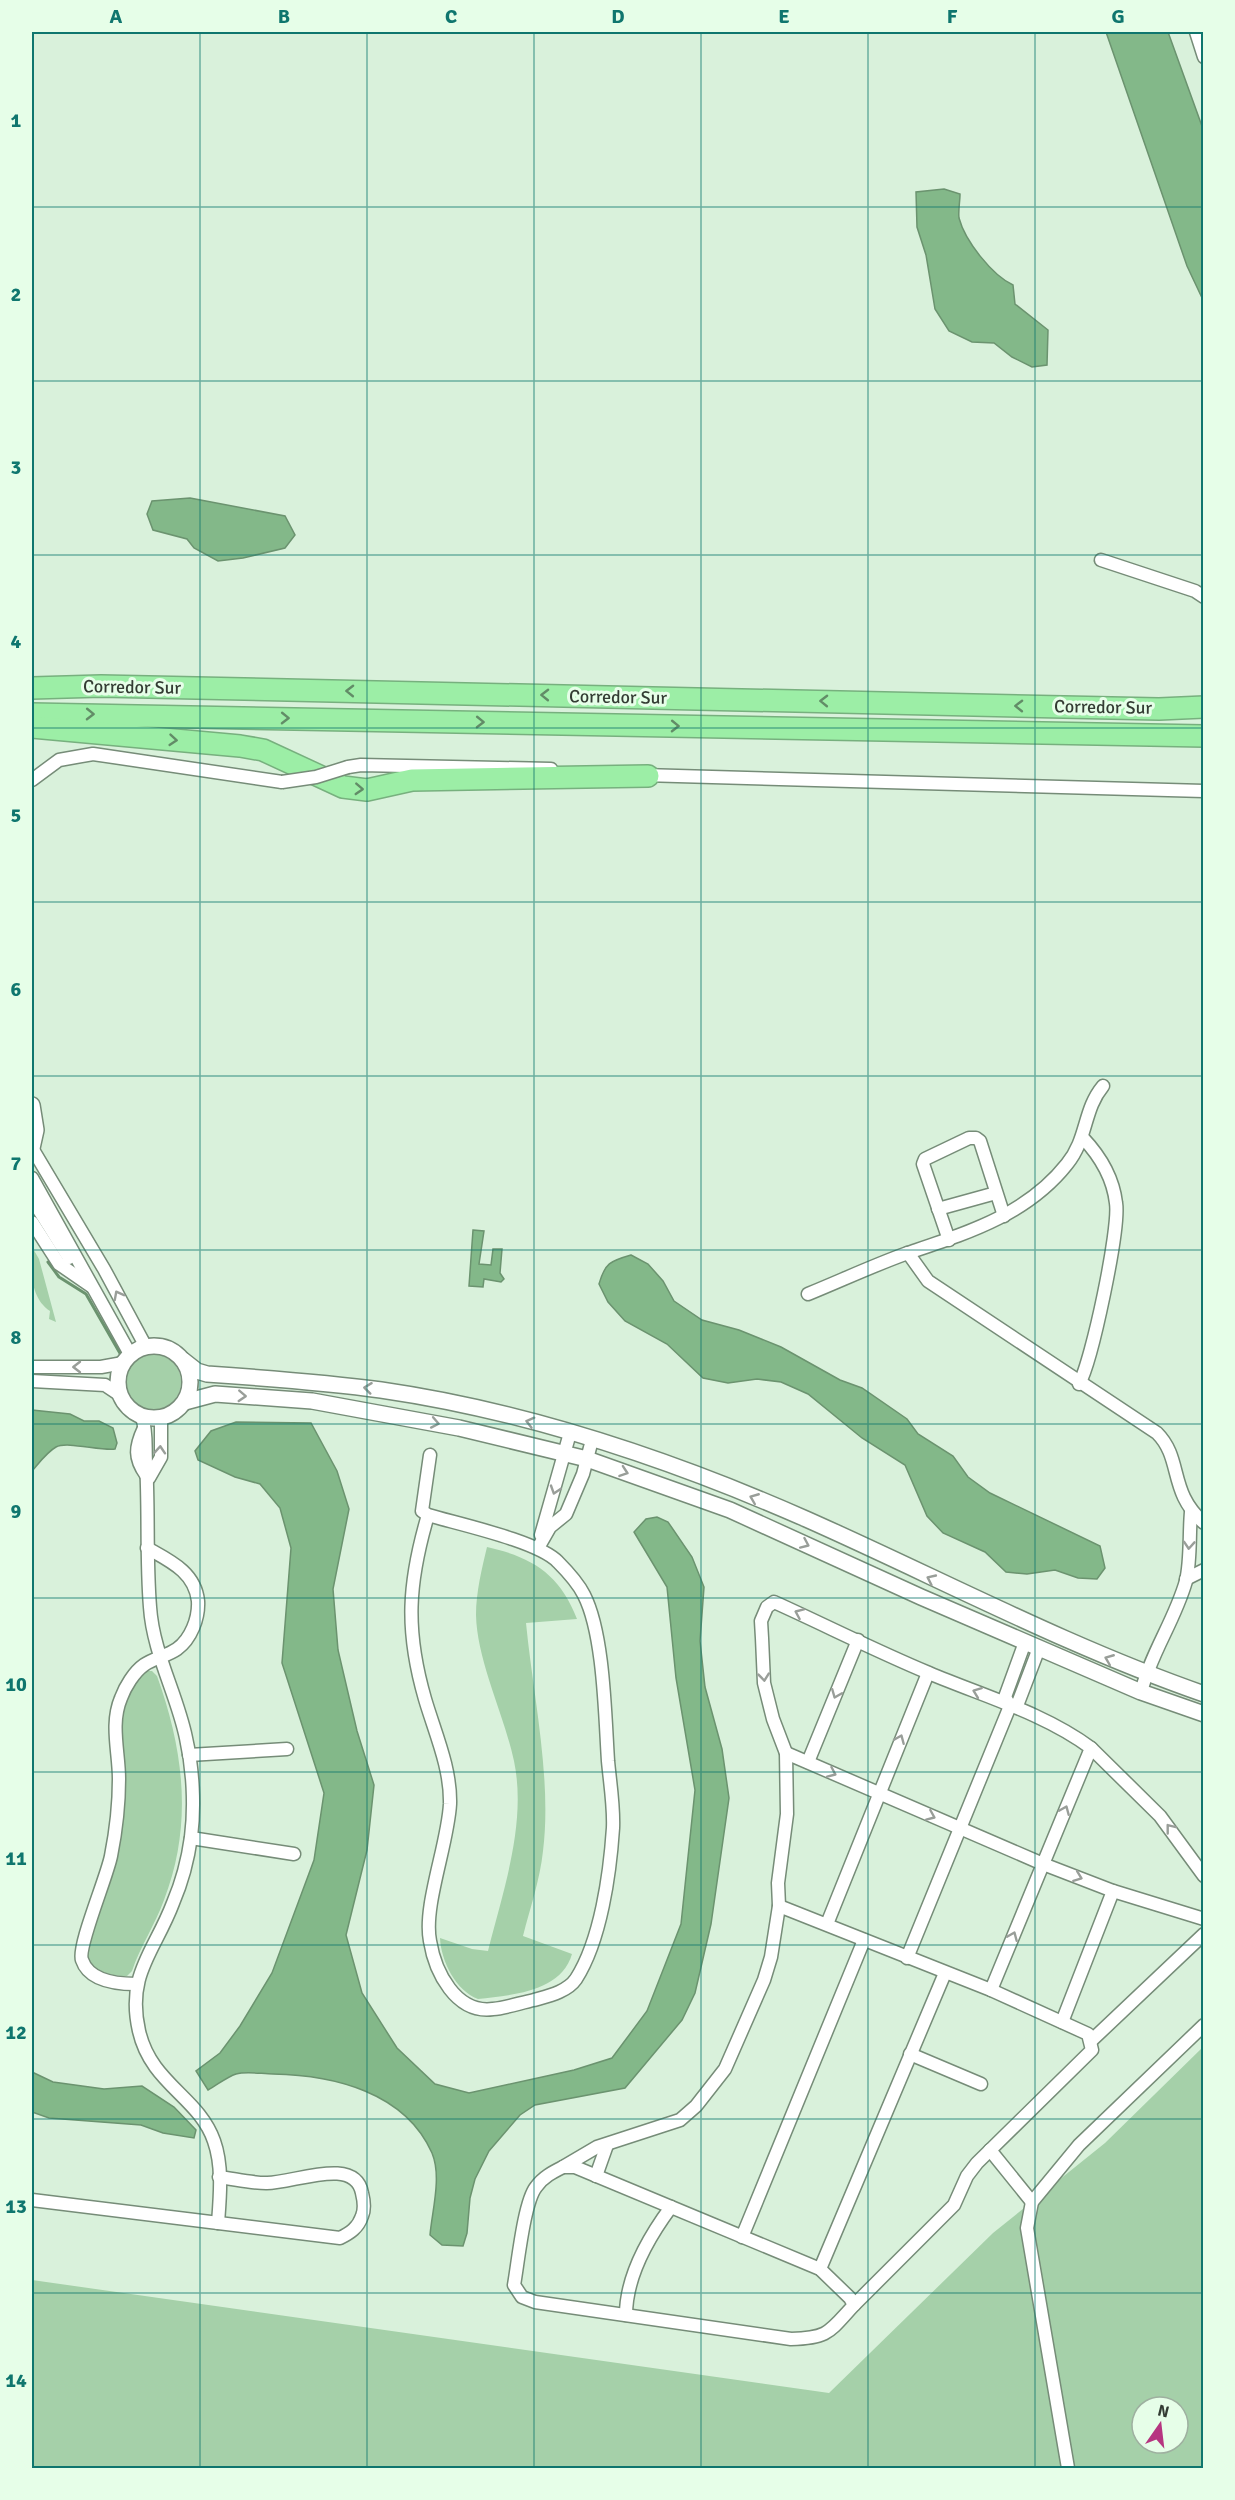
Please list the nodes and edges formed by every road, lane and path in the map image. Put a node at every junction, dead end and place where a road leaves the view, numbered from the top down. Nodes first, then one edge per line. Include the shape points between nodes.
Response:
1 (1196, 32) edge
2 (1203, 57) edge
3 (1101, 560) dead end
4 (1203, 597) edge
5 (32, 688) edge
6 (1203, 707) edge
7 (32, 714) edge
8 (32, 727) edge
9 (1203, 736) edge
10 (648, 776) junction
11 (32, 780) edge
12 (1203, 790) edge
13 (1103, 1086) dead end
14 (32, 1104) edge
15 (1083, 1138) junction
16 (32, 1148) edge
17 (32, 1179) edge
18 (996, 1193) junction
19 (32, 1199) edge
20 (938, 1209) junction
21 (1004, 1216) junction
22 (32, 1222) edge
23 (949, 1240) junction
24 (91, 1245) junction
25 (908, 1253) junction
26 (68, 1259) junction
27 (89, 1285) junction
28 (807, 1294) dead end
29 (146, 1347) junction
30 (126, 1359) junction
31 (183, 1360) junction
32 (32, 1367) edge
33 (32, 1381) edge
34 (1079, 1384) junction
35 (120, 1395) junction
36 (185, 1402) junction
37 (161, 1418) junction
38 (144, 1422) junction
39 (570, 1433) junction
40 (592, 1440) junction
41 (565, 1453) junction
42 (430, 1455) dead end
43 (587, 1459) junction
44 (149, 1478) junction
45 (1191, 1512) junction
46 (428, 1515) junction
47 (1203, 1523) edge
48 (147, 1548) junction
49 (538, 1548) junction
50 (1203, 1570) edge
51 (1186, 1579) junction
52 (858, 1640) junction
53 (1032, 1645) junction
54 (160, 1658) junction
55 (928, 1673) junction
56 (1146, 1674) junction
57 (1141, 1692) junction
58 (1203, 1694) edge
59 (1010, 1706) junction
60 (1203, 1714) edge
61 (1091, 1748) junction
62 (288, 1749) dead end
63 (786, 1753) junction
64 (189, 1755) junction
65 (808, 1762) junction
66 (878, 1793) junction
67 (960, 1828) junction
68 (191, 1838) junction
69 (294, 1854) dead end
70 (1043, 1864) junction
71 (1203, 1876) edge
72 (1113, 1891) junction
73 (779, 1906) junction
74 (1203, 1919) edge
75 (827, 1924) junction
76 (1203, 1934) edge
77 (864, 1940) junction
78 (907, 1958) junction
79 (945, 1973) junction
80 (136, 1984) junction
81 (991, 1990) junction
82 (1062, 2022) junction
83 (1203, 2025) edge
84 (1092, 2040) junction
85 (910, 2054) junction
86 (981, 2084) dead end
87 (607, 2145) junction
88 (990, 2150) junction
89 (563, 2167) junction
90 (596, 2176) junction
91 (219, 2177) junction
92 (32, 2200) edge
93 (1032, 2202) junction
94 (671, 2207) junction
95 (218, 2223) junction
96 (742, 2237) junction
97 (820, 2269) junction
98 (854, 2305) junction
99 (626, 2315) junction
100 (1068, 2469) edge

1 - 2 street
3 - 4 street
6 -> 5 highway, Corredor Sur via 101,686
7 -> 9 highway, Corredor Sur
8 -> 10 highway via 263,750 357,790 412,780
10 - 11 street, bridge via 520,766 361,765 282,782 93,754 59,760
10 - 12 street
13 - 15 street via 1089,1109
14 - 16 street via 36,1130
15 - 21 street via 1068,1164 1041,1191
15 - 34 street via 1107,1169 1116,1203 1115,1230 1089,1362
16 - 24 street
17 - 26 street
18 - 20 street
18 - 20 street via 980,1141 969,1138 925,1159 923,1164
18 - 21 street
19 - 26 street
20 - 23 street
21 - 23 street
22 - 26 street
23 - 25 street
24 - 26 street
29 -> 24 street
25 - 28 street
25 - 34 street via 928,1281
26 - 27 street
26 - 27 street
27 - 30 street
29 - 30 street
29 - 31 street via 169,1349
30 -> 32 street via 101,1367
30 - 35 street via 118,1373
31 - 36 street via 190,1380
39 -> 31 street via 384,1390 207,1374
33 - 35 street via 105,1385
34 - 45 street via 1165,1441 1178,1487
35 - 38 street
36 - 37 street
36 -> 41 street via 215,1394 312,1401 459,1428
37 - 38 street
44 -> 37 street via 160,1457
38 - 44 street via 136,1444 137,1462
39 - 40 street
39 - 41 street
40 - 43 street
56 -> 40 street via 806,1519 704,1478
41 - 43 street
41 -> 49 street
42 - 46 street via 421,1502 422,1511
43 - 49 street via 566,1514 550,1527
43 -> 53 street via 730,1510
44 - 48 street
45 - 47 street
45 -> 51 street
46 - 49 street
46 - 49 street via 411,1581 410,1617 417,1665 450,1792 448,1833 431,1909 429,1938 436,1966 452,1993 470,2007 490,2010 555,1995 574,1982 590,1952 605,1892 613,1826 602,1681 591,1614 574,1581 555,1558
48 - 54 street via 150,1610
48 - 54 street via 178,1566 192,1580 198,1600 191,1632 178,1648
50 - 51 street
51 - 56 street
52 - 55 street
52 -> 63 street via 774,1602 767,1607 761,1621 765,1683
52 -> 65 street
53 - 57 street
53 - 59 street via 1005,1697
54 - 64 street
54 - 80 street via 144,1665 120,1699 115,1730 119,1776 116,1826 100,1898 80,1957 85,1968 106,1981
59 -> 55 street
66 -> 55 street
56 - 57 street
56 - 58 street
57 - 60 street
59 - 61 street via 1071,1733
59 - 67 street
70 -> 61 street
71 -> 61 street via 1160,1816
62 - 64 street
63 - 65 street
63 - 73 street via 788,1814 778,1883
64 - 68 street
65 -> 66 street
66 -> 67 street
66 - 75 street
67 - 70 street
67 - 78 street
68 - 69 street
68 - 80 street via 173,1904
70 -> 72 street
81 -> 70 street
72 - 74 street
72 - 82 street
73 - 75 street
73 - 87 street via 764,1980 725,2068 680,2120
75 - 77 street
76 - 84 street
77 - 78 street
77 - 96 street
78 - 79 street
79 - 81 street
79 - 85 street
80 - 91 street via 139,2031 155,2069 195,2109 207,2128 214,2141
81 - 82 street
82 - 84 street via 1088,2034
83 - 93 street via 1079,2145
84 - 88 street via 1092,2050
85 - 86 street
85 - 97 street
87 - 89 street
87 - 90 street
88 - 93 street
88 - 98 street via 967,2176 954,2205
89 - 90 street
89 - 99 street via 534,2188 514,2285 522,2297 536,2302
90 - 94 street
91 - 95 street
91 - 95 street via 266,2184 342,2173 357,2180 364,2210 350,2234 340,2238
92 - 95 street
93 - 100 street via 1029,2238
94 - 96 street
94 - 99 street via 641,2256 628,2290
96 - 97 street
97 - 98 street
98 - 99 street via 829,2332 817,2338 791,2339

